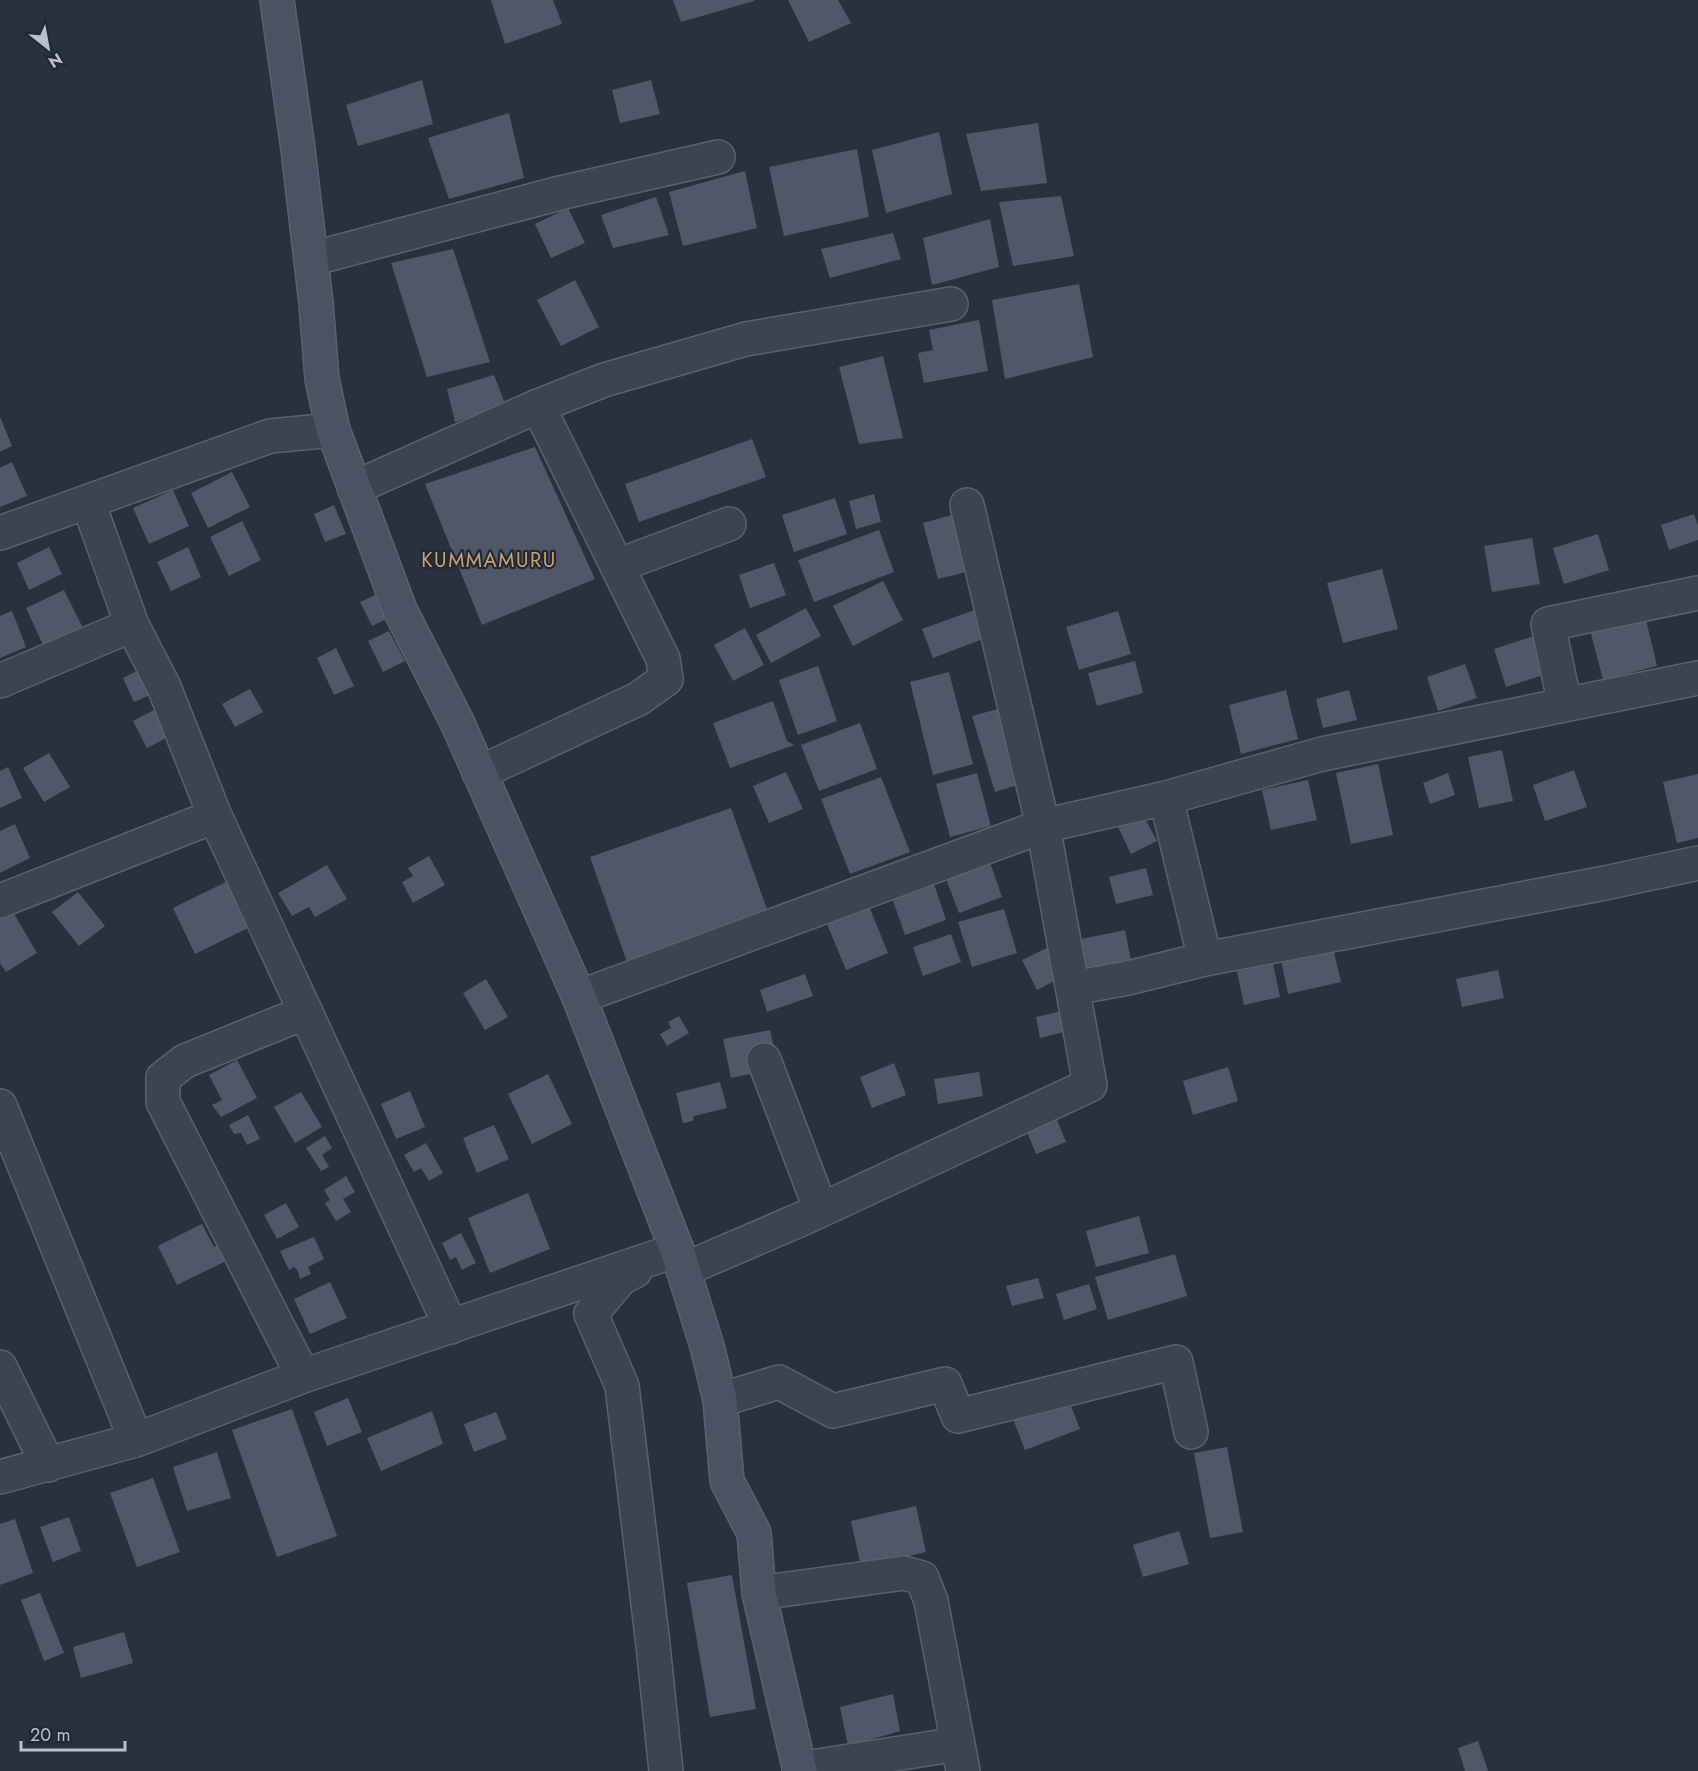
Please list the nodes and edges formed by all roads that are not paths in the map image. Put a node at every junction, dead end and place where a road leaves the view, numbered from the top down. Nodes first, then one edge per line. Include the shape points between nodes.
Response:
1 (277, 0) edge
2 (718, 157) dead end
3 (311, 259) junction
4 (951, 304) dead end
5 (538, 406) junction
6 (333, 430) junction
7 (354, 488) junction
8 (88, 502) junction
9 (967, 505) dead end
10 (729, 524) dead end
11 (0, 533) edge
12 (617, 566) junction
13 (1698, 593) edge
14 (132, 625) junction
15 (1698, 678) edge
16 (0, 681) edge
17 (1565, 705) junction
18 (479, 773) junction
19 (1166, 798) junction
20 (215, 816) junction
21 (1043, 826) junction
22 (1698, 863) edge
23 (0, 901) edge
24 (1205, 959) junction
25 (1073, 988) junction
26 (579, 997) junction
27 (306, 1012) junction
28 (764, 1060) dead end
29 (0, 1106) edge
30 (822, 1209) junction
31 (680, 1260) junction
32 (451, 1328) junction
33 (0, 1367) edge
34 (303, 1376) junction
35 (720, 1400) junction
36 (1191, 1432) dead end
37 (136, 1440) junction
38 (48, 1465) junction
39 (0, 1477) edge
40 (759, 1593) junction
41 (960, 1758) edge
42 (799, 1770) edge
43 (666, 1771) edge

1 - 3 main road
2 - 3 street
3 - 6 main road via 322,379
4 - 5 street via 746,339 604,380
5 - 7 street
5 - 12 street
6 - 7 main road
6 - 8 street via 270,436
7 - 18 main road via 400,610
8 - 11 street
8 - 14 street
9 - 21 street
10 - 12 street
12 - 18 street via 663,659 666,679 638,699
13 - 17 street via 1548,624
14 - 16 street
14 - 20 street via 164,687
15 - 17 street
17 - 19 street via 1322,754
18 - 26 main road
19 - 21 street
19 - 24 street
20 - 23 street
20 - 27 street
21 - 25 street
21 - 26 street
22 - 24 street
24 - 25 street
25 - 30 street via 1090,1085
26 - 31 main road
27 - 32 street
27 - 34 street via 185,1061 163,1078 163,1102
28 - 30 street
29 - 37 street
30 - 31 street
31 - 32 street
31 - 35 main road
31 - 43 street via 621,1278 591,1314 622,1386
32 - 34 street
33 - 38 street
34 - 37 street
35 - 36 street via 779,1382 833,1411 945,1384 957,1416 1176,1362
35 - 40 main road via 727,1481 754,1533
37 - 38 street
38 - 39 street
40 - 41 street via 904,1573 922,1578 931,1601
40 - 42 main road
41 - 42 street

